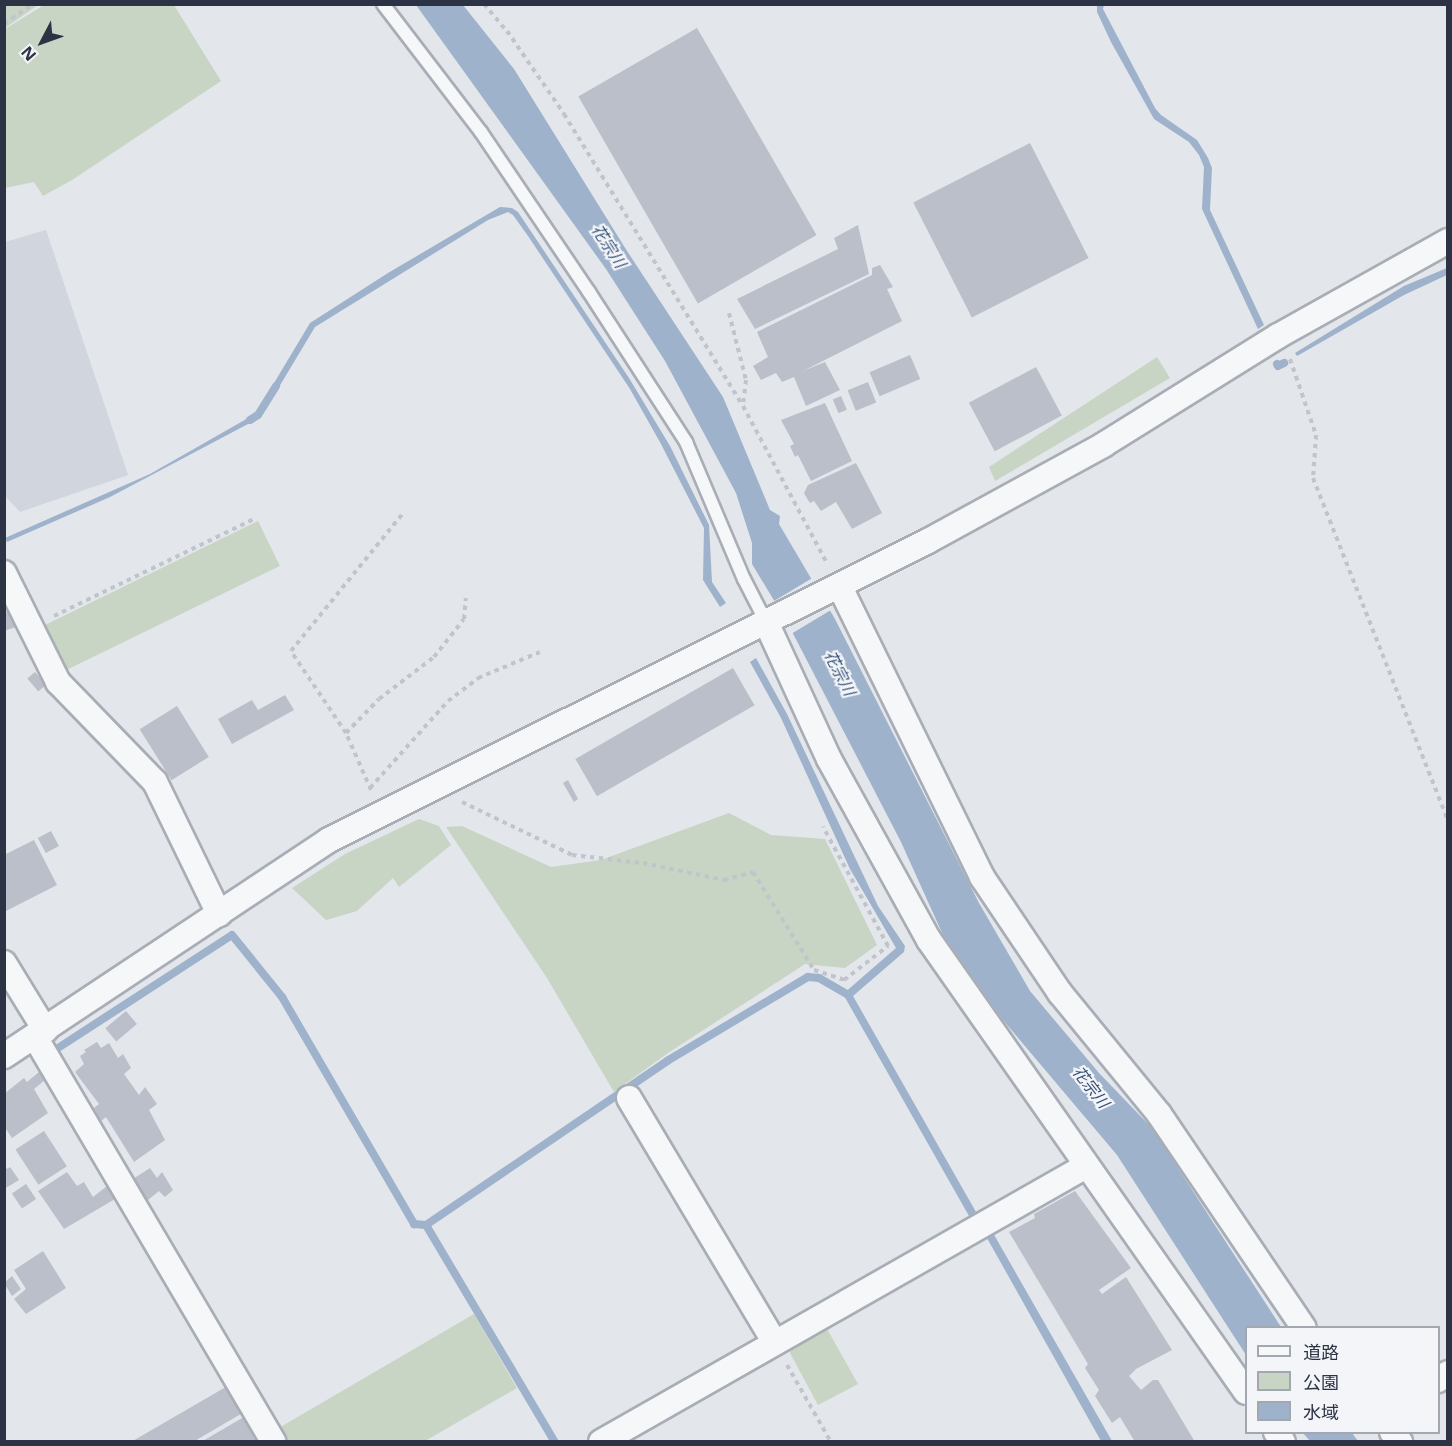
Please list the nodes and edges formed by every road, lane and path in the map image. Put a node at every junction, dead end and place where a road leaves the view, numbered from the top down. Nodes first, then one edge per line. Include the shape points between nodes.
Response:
1 (33, 4) edge
2 (382, 4) edge
3 (484, 4) edge
4 (4, 24) edge
5 (1448, 241) edge
6 (729, 314) dead end
7 (1278, 336) junction
8 (743, 406) junction
9 (403, 513) dead end
10 (256, 518) dead end
11 (4, 573) edge
12 (836, 589) junction
13 (466, 598) dead end
14 (769, 621) junction
15 (31, 627) junction
16 (540, 652) dead end
17 (346, 733) junction
18 (370, 788) junction
19 (457, 799) dead end
20 (384, 811) junction
21 (1448, 820) edge
22 (823, 828) dead end
23 (219, 914) junction
24 (4, 963) edge
25 (40, 1034) junction
26 (4, 1056) edge
27 (629, 1098) dead end
28 (1086, 1166) junction
29 (1303, 1326) edge
30 (775, 1343) junction
31 (1245, 1391) edge
32 (274, 1442) edge
33 (602, 1442) edge
34 (831, 1442) edge

1 - 4 path
2 - 14 lane via 487,142 686,442 744,579
3 - 8 path via 564,114
5 - 7 street
6 - 8 path via 746,380
7 - 12 street via 1103,445
7 - 21 path via 1288,353 1316,435 1313,478
8 - 12 path
9 - 17 path via 291,651
10 - 15 path
11 - 15 street
12 - 14 street
12 - 29 street via 982,877 1060,993 1159,1114
13 - 17 path via 464,619 434,657 379,699
14 - 20 street
14 - 28 street via 829,759 929,940
15 - 23 street via 58,682 155,782
16 - 18 path via 470,683 448,701
17 - 18 path
18 - 20 path
19 - 22 path via 572,855 643,863 724,880 753,872 814,970 844,980 888,946
20 - 23 street via 329,840
23 - 25 street
24 - 25 street
25 - 26 street
25 - 32 street
27 - 30 street
28 - 30 street
28 - 31 street
30 - 33 street
30 - 34 path

